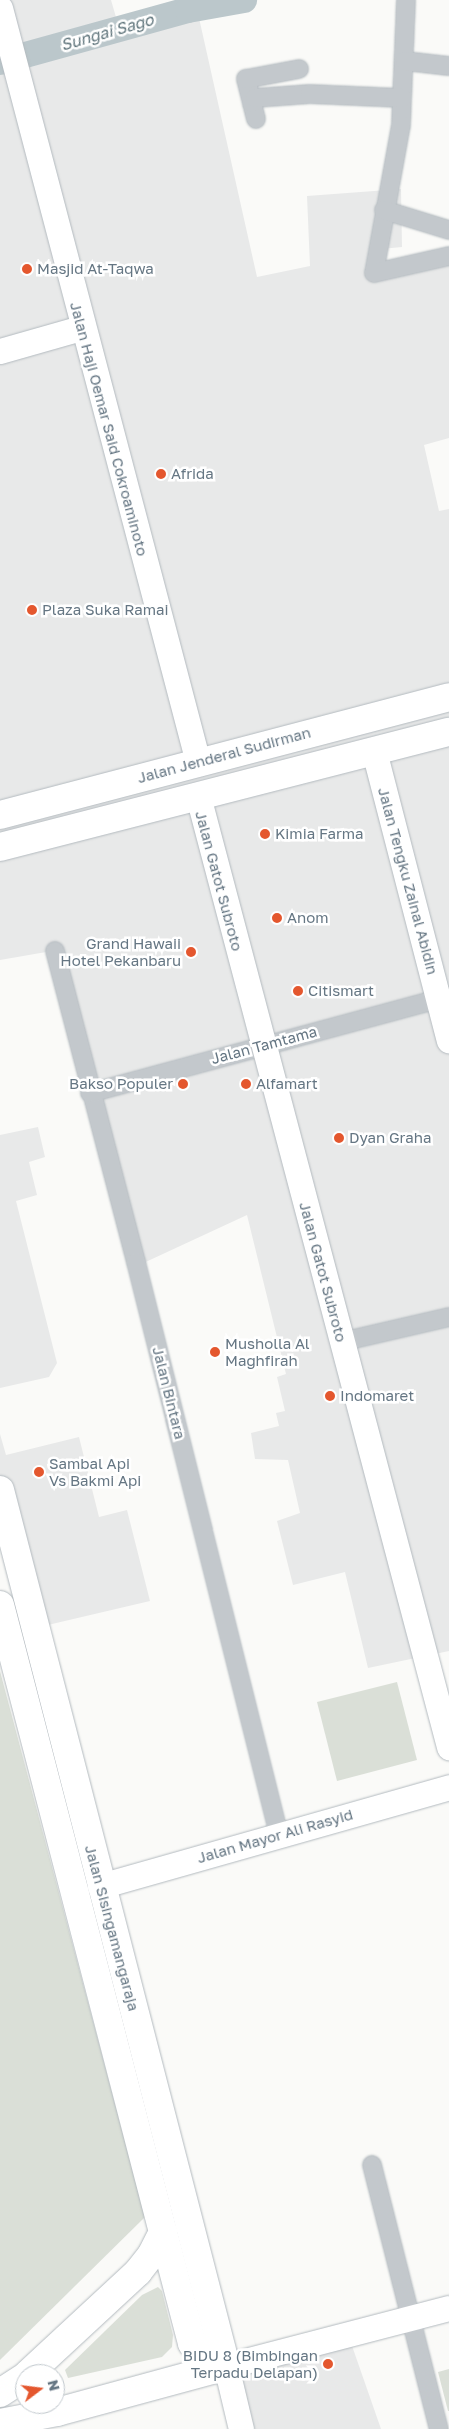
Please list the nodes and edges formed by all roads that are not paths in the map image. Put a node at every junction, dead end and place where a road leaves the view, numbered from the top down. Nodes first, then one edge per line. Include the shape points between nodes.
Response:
1 (406, 0) edge
2 (0, 8) edge
3 (405, 61) junction
4 (449, 66) edge
5 (299, 69) dead end
6 (402, 98) junction
7 (384, 210) junction
8 (449, 230) edge
9 (449, 256) edge
10 (82, 328) junction
11 (0, 350) edge
12 (449, 697) edge
13 (449, 732) edge
14 (374, 751) junction
15 (198, 762) junction
16 (198, 796) junction
17 (0, 815) edge
18 (0, 847) edge
19 (54, 951) dead end
20 (444, 997) edge
21 (449, 1040) edge
22 (262, 1045) junction
23 (90, 1093) junction
24 (449, 1317) edge
25 (341, 1342) junction
26 (0, 1490) edge
27 (0, 1606) edge
28 (449, 1747) edge
29 (449, 1787) edge
30 (279, 1835) junction
31 (100, 1886) junction
32 (86, 1935) junction
33 (372, 2165) dead end
34 (163, 2232) junction
35 (449, 2308) edge
36 (411, 2318) junction
37 (39, 2364) edge
38 (226, 2366) junction
39 (15, 2383) edge
40 (0, 2393) edge
41 (0, 2423) edge
42 (241, 2429) edge
43 (439, 2429) edge

1 - 3 street
2 - 10 street, Jalan Haji Oemar Said Cokroaminoto
3 - 4 street
3 - 6 street
5 - 6 street via 246,79 254,111 255,98 310,94
6 - 7 street via 401,125
7 - 8 street
7 - 9 street via 374,273
10 - 11 street
10 - 15 street, Jalan Haji Oemar Said Cokroaminoto
12 - 15 main road, Jalan Jenderal Sudirman
13 - 14 main road
14 - 16 main road
14 - 20 street, Jalan Tengku Zainal Abidin
15 - 17 main road, Jalan Jenderal Sudirman
16 - 18 main road
16 - 22 street, Jalan Gatot Subroto
19 - 23 street, Jalan Bintara
20 - 21 street, Jalan Tengku Zainal Abidin
20 - 22 street, Jalan Tamtama
22 - 23 street, Jalan Tamtama
22 - 25 street, Jalan Gatot Subroto
23 - 30 street, Jalan Bintara via 136,1262
24 - 25 street
25 - 28 street, Jalan Gatot Subroto
26 - 31 main road, Jalan Sisingamangaraja
27 - 32 main road, Jalan Sisingamangaraja
29 - 30 street, Jalan Mayor Ali Rasyid
30 - 31 street, Jalan Mayor Ali Rasyid
31 - 32 main road
31 - 38 main road, Jalan Sisingamangaraja
32 - 34 main road, Jalan Sisingamangaraja
33 - 36 street
34 - 37 main road via 138,2272
34 - 38 main road, Jalan Sisingamangaraja via 192,2343
35 - 36 street
36 - 38 street
36 - 43 street
38 - 41 main road via 57,2412
38 - 42 street, Jalan Sisingamangaraja
39 - 40 main road

